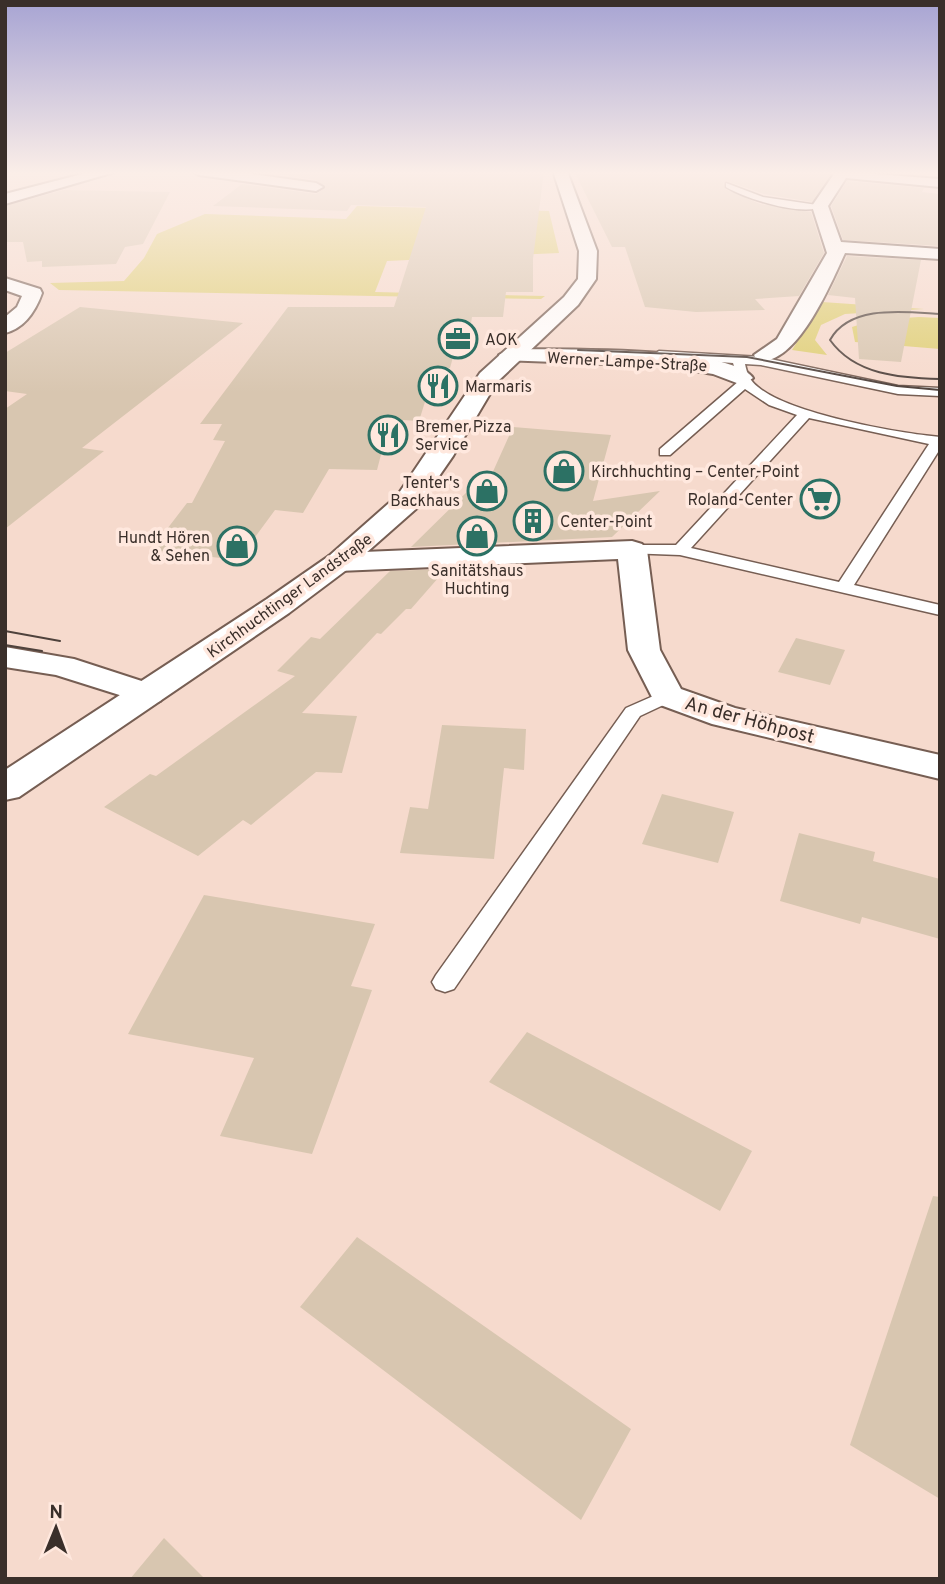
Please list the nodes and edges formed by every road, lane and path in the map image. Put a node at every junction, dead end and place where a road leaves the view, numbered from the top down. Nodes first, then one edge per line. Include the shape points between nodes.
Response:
1 (586, 245) edge
2 (836, 247) joint
3 (940, 254) edge
4 (5, 284) edge
5 (546, 325) junction
6 (5, 327) edge
7 (709, 349) joint
8 (514, 353) junction
9 (751, 369) junction
10 (940, 394) edge
11 (806, 413) junction
12 (939, 441) edge
13 (666, 452) dead end
14 (632, 550) junction
15 (680, 550) junction
16 (339, 562) junction
17 (844, 587) junction
18 (940, 610) edge
19 (5, 657) edge
20 (148, 694) junction
21 (667, 696) junction
22 (940, 767) edge
23 (5, 788) edge
24 (445, 982) dead end

1 - 5 street, Kirchhuchtinger Landstraße via 589,265 583,287
2 - 3 street
2 - 9 street via 824,278 785,343
4 - 6 street via 33,293 26,310
5 - 7 street, Werner-Lampe-Straße via 550,333 576,344
5 - 8 street, Kirchhuchtinger Landstraße
7 - 9 lane
8 - 9 street, Werner-Lampe-Straße
8 - 16 street, Kirchhuchtinger Landstraße via 479,388 407,502
9 - 10 lane
9 - 11 lane via 775,402
9 - 13 lane
11 - 12 lane
11 - 15 lane
12 - 17 lane
14 - 15 lane
14 - 16 street
14 - 21 street, An der Höhpost via 644,650
15 - 17 lane
16 - 20 street, Kirchhuchtinger Landstraße
17 - 18 lane
19 - 20 street via 62,666
20 - 23 street, Kirchhuchtinger Landstraße
21 - 22 street, An der Höhpost via 725,716
21 - 24 lane via 633,712

